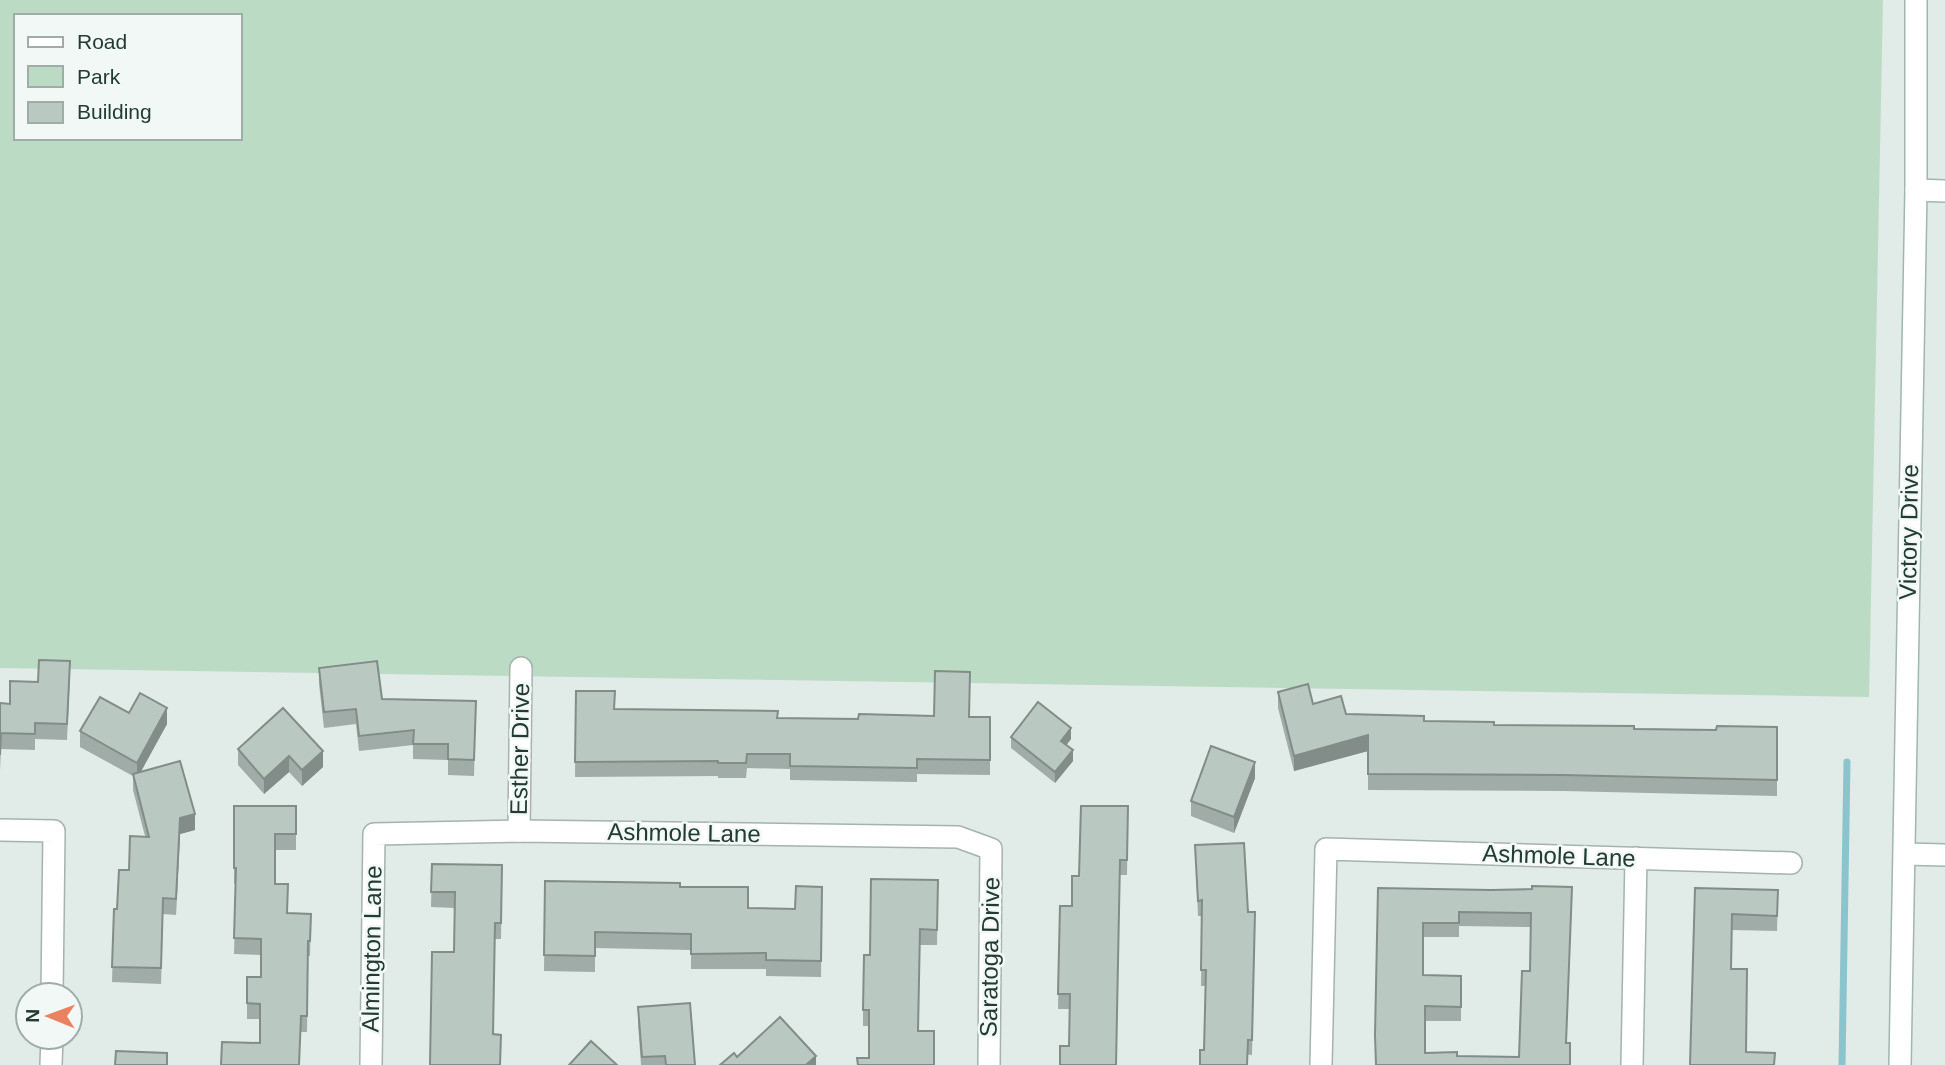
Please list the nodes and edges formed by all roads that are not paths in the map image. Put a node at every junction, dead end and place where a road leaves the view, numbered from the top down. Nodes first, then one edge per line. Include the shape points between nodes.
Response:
1 (1916, 0) edge
2 (1916, 190) junction
3 (1945, 191) edge
4 (521, 668) dead end
5 (0, 830) edge
6 (519, 831) junction
7 (374, 834) joint
8 (991, 849) joint
9 (1905, 854) junction
10 (1945, 855) edge
11 (1636, 858) junction
12 (1791, 863) dead end
13 (52, 981) edge
14 (370, 1065) edge
15 (989, 1065) edge
16 (1321, 1065) edge
17 (1632, 1065) edge
18 (1900, 1065) edge

1 - 2 street, Victory Drive
2 - 3 street
2 - 9 street, Victory Drive
4 - 6 street, Esther Drive
5 - 13 street via 54,831
6 - 7 street, Ashmole Lane
6 - 8 street, Ashmole Lane via 958,837
7 - 14 street, Almington Lane
8 - 15 street, Saratoga Drive
9 - 10 street
9 - 18 street, Victory Drive
11 - 12 street, Ashmole Lane
11 - 16 street, Ashmole Lane via 1326,849
11 - 17 street

